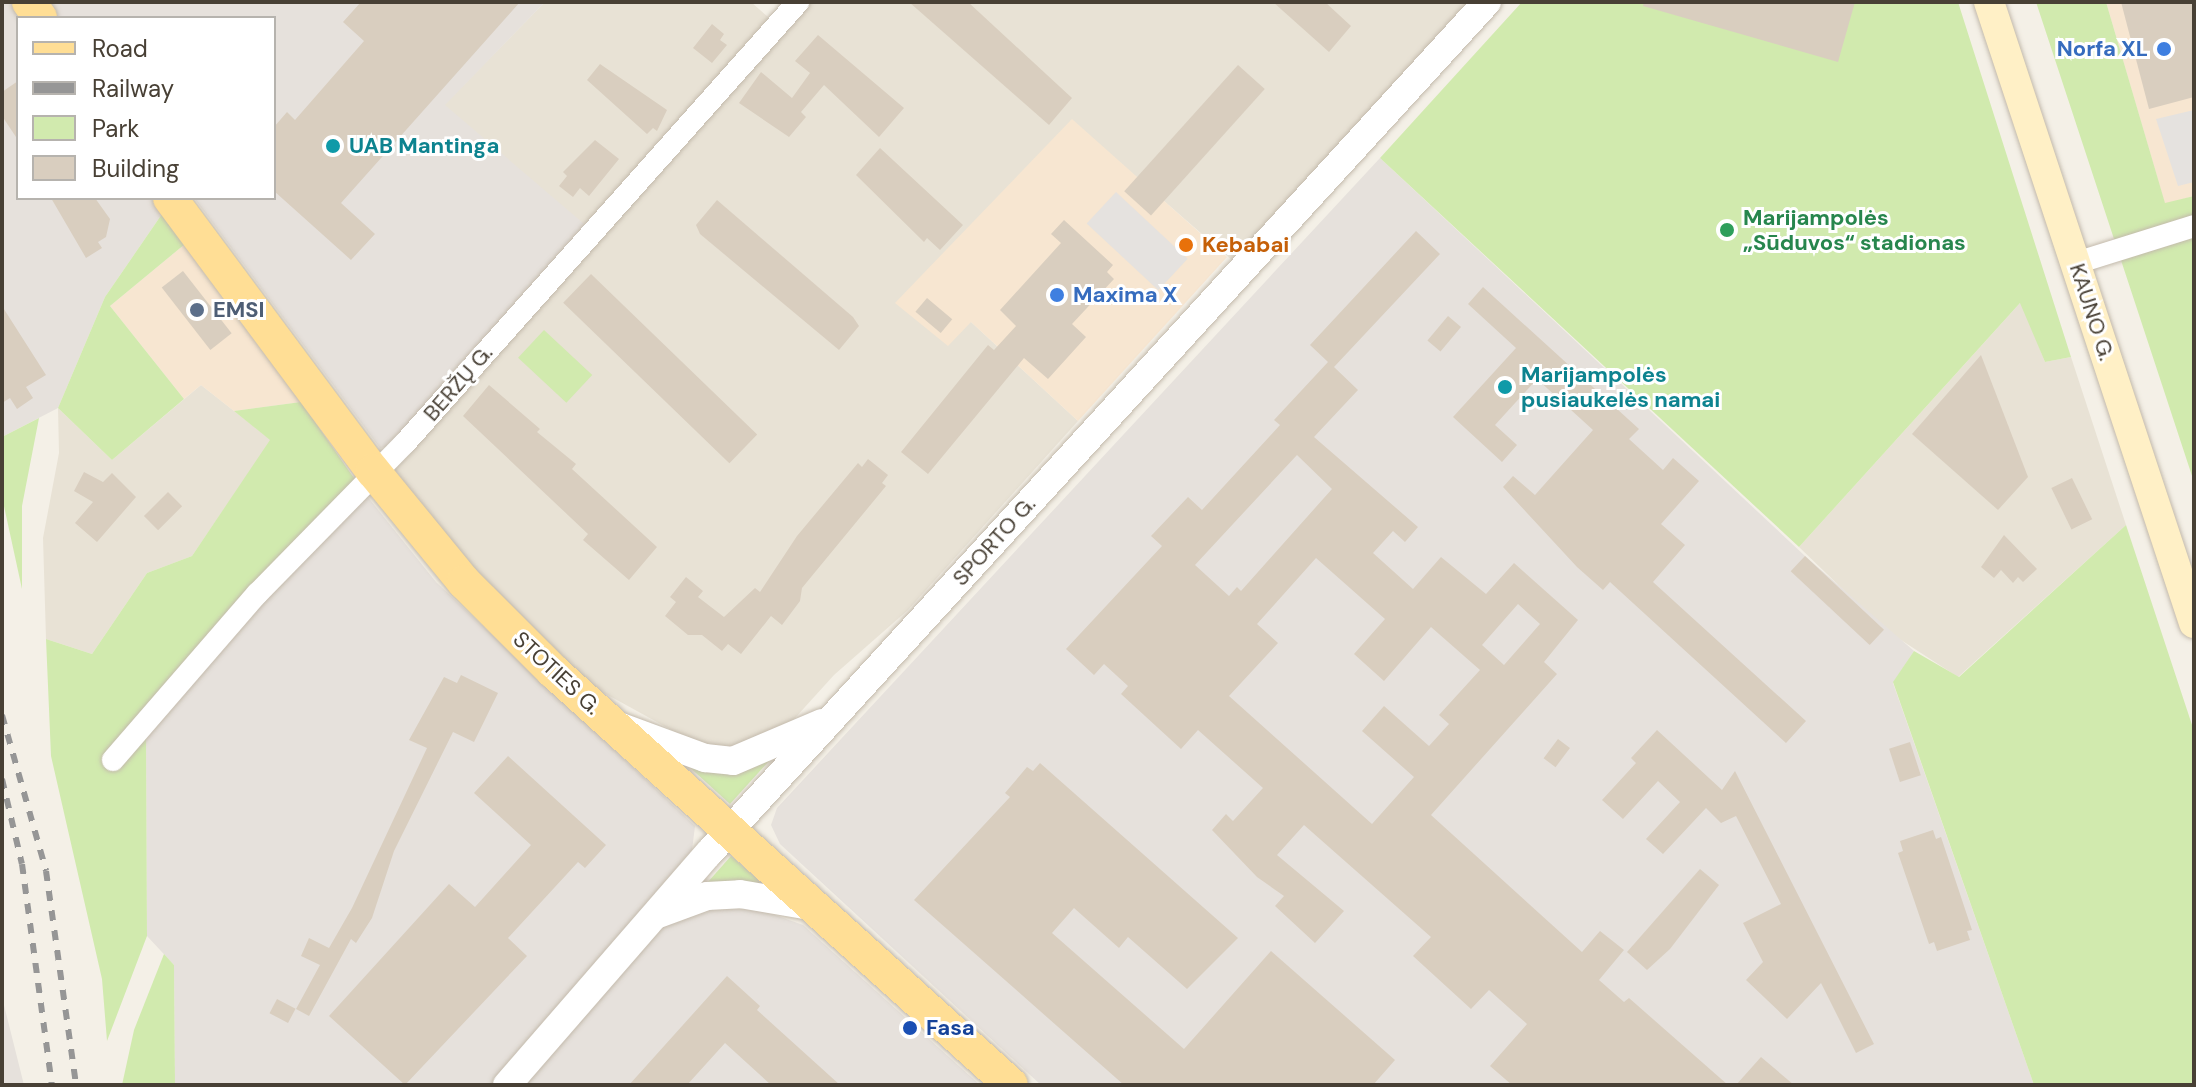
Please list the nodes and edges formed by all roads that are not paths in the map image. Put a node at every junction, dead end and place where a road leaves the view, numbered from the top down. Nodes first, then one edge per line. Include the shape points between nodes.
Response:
1 (798, 2) edge
2 (1487, 2) edge
3 (1989, 2) edge
4 (171, 200) edge
5 (2194, 226) edge
6 (2076, 263) junction
7 (373, 471) junction
8 (2194, 623) edge
9 (837, 716) junction
10 (612, 723) junction
11 (113, 760) dead end
12 (729, 831) junction
13 (816, 907) junction
14 (654, 916) junction
15 (507, 1085) edge
16 (1011, 1085) edge

1 - 7 street, BERŽŲ G. via 405,443
2 - 9 street, SPORTO G.
3 - 6 main road, KAUNO G.
4 - 7 main road, STOTIES G.
5 - 6 street
6 - 8 main road, KAUNO G.
7 - 10 main road, STOTIES G. via 464,582
7 - 11 street, BERŽŲ G.
9 - 10 street via 733,761 705,758
9 - 12 street, SPORTO G.
10 - 12 main road, STOTIES G.
12 - 13 main road, STOTIES G.
12 - 14 street, SPORTO G.
13 - 14 street via 740,894 707,896
13 - 16 main road, STOTIES G.
14 - 15 street, SPORTO G.

